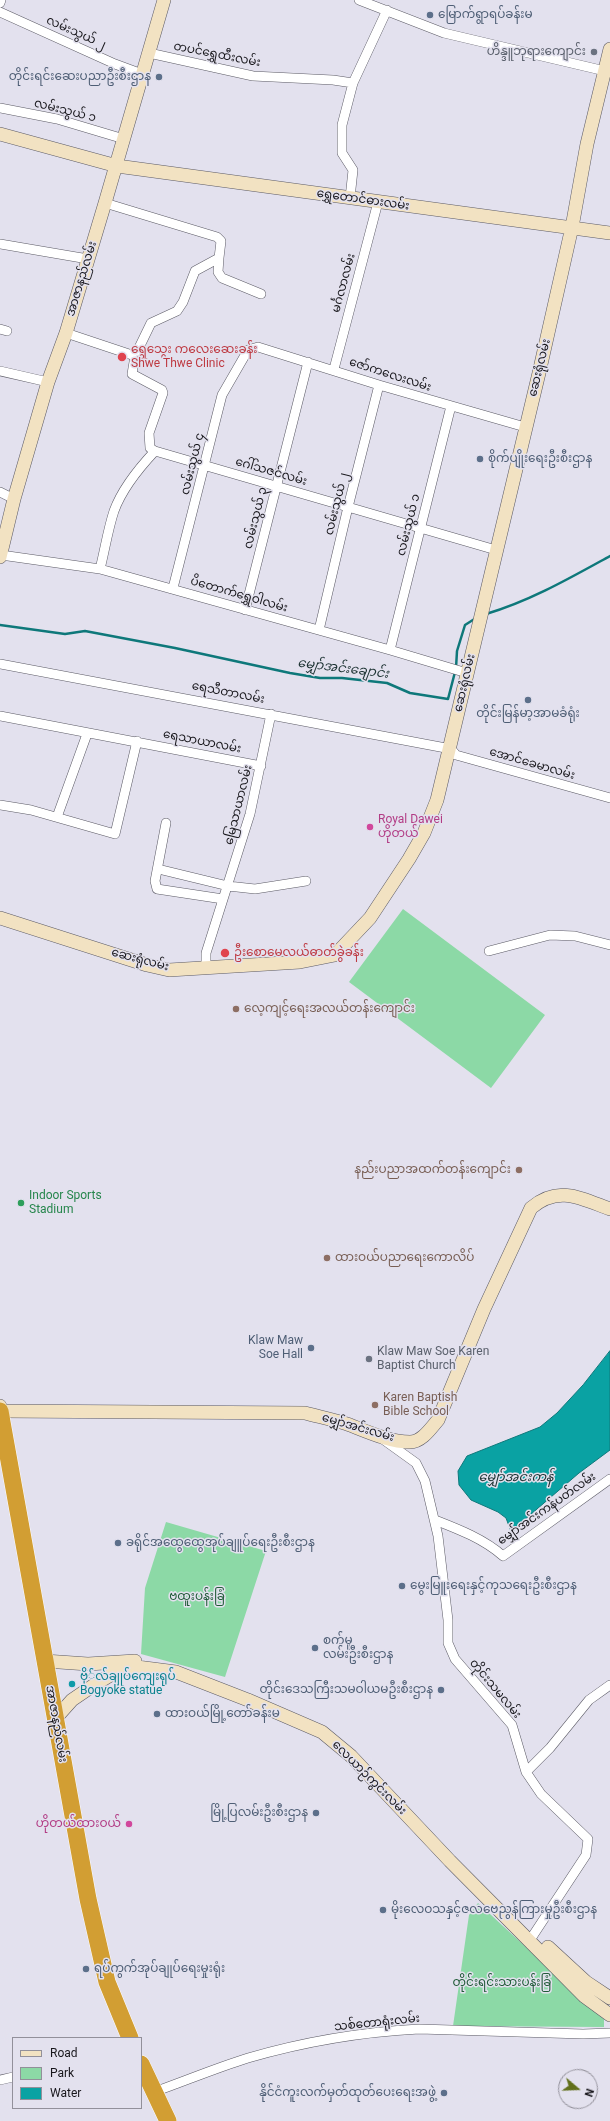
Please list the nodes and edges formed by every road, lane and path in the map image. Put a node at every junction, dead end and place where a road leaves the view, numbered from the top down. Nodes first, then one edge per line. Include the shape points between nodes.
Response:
1 (1, 0) edge
2 (164, 0) edge
3 (360, 0) edge
4 (0, 3) edge
5 (387, 10) junction
6 (0, 12) edge
7 (610, 49) edge
8 (149, 53) junction
9 (605, 71) junction
10 (142, 74) junction
11 (353, 83) junction
12 (0, 108) edge
13 (1, 136) edge
14 (124, 139) junction
15 (116, 166) junction
16 (350, 198) junction
17 (378, 202) junction
18 (105, 203) junction
19 (572, 227) junction
20 (610, 233) edge
21 (0, 245) edge
22 (219, 258) junction
23 (88, 259) junction
24 (261, 294) dead end
25 (66, 333) junction
26 (248, 350) joint
27 (135, 356) junction
28 (308, 362) junction
29 (334, 370) junction
30 (0, 371) edge
31 (48, 382) junction
32 (379, 385) junction
33 (451, 406) junction
34 (525, 426) junction
35 (155, 451) junction
36 (205, 465) junction
37 (276, 485) junction
38 (0, 492) edge
39 (14, 499) junction
40 (348, 506) junction
41 (420, 528) junction
42 (496, 550) junction
43 (0, 556) edge
44 (100, 568) junction
45 (173, 588) junction
46 (245, 610) junction
47 (319, 630) junction
48 (390, 650) junction
49 (0, 664) edge
50 (467, 673) junction
51 (271, 714) junction
52 (0, 716) edge
53 (87, 734) junction
54 (137, 741) junction
55 (451, 748) junction
56 (261, 766) junction
57 (610, 798) edge
58 (0, 805) edge
59 (57, 817) junction
60 (166, 823) dead end
61 (158, 869) junction
62 (306, 881) dead end
63 (228, 886) junction
64 (223, 899) junction
65 (0, 918) edge
66 (610, 945) edge
67 (489, 951) dead end
68 (206, 969) junction
69 (610, 1208) edge
70 (0, 1410) edge
71 (378, 1436) junction
72 (610, 1479) edge
73 (435, 1520) junction
74 (45, 1661) junction
75 (88, 1664) junction
76 (94, 1685) junction
77 (610, 1685) edge
78 (55, 1719) junction
79 (526, 1772) junction
80 (533, 1938) junction
81 (610, 1998) edge
82 (610, 2015) edge
83 (610, 2033) edge
84 (130, 2037) edge
85 (142, 2066) edge
86 (12, 2077) edge
87 (0, 2080) edge
88 (154, 2092) junction
89 (168, 2121) edge

1 - 4 street
2 - 8 street, အာဇာနည်လမ်း
3 - 5 street
5 - 9 street via 444,33
5 - 11 street
6 - 10 street, လမ်းသွယ် ၂
7 - 9 street, ဆေးရုံလမ်း
8 - 10 street, အာဇာနည်လမ်း
8 - 11 street, တပင်ရွှေထီးလမ်း via 253,76
9 - 19 street, ဆေးရုံလမ်း via 587,144
10 - 14 street, အာဇာနည်လမ်း
11 - 16 street via 342,125 341,140 342,153 353,170
12 - 14 street, လမ်းသွယ် ၁ via 57,120
13 - 15 street, ရွှေတောင်ဓားလမ်း
14 - 15 street, အာဇာနည်လမ်း
15 - 16 street, ရွှေတောင်ဓားလမ်း
15 - 18 street, အာဇာနည်လမ်း
16 - 17 street, ရွှေတောင်ဓားလမ်း
17 - 19 street, ရွှေတောင်ဓားလမ်း
17 - 29 street, မင်္ဂလာလမ်း
18 - 22 street via 218,237 221,241
18 - 23 street, အာဇာနည်လမ်း
19 - 20 street, ရွှေတောင်ဓားလမ်း
19 - 34 street, ဆေးရုံလမ်း
21 - 23 street
22 - 24 street via 218,272 222,278
22 - 27 street via 195,271 177,311 152,323
23 - 25 street, အာဇာနည်လမ်း
25 - 27 street
25 - 31 street, အာဇာနည်လမ်း
26 - 28 street, ဇော်ကလေးလမ်း via 258,347
26 - 36 street, လမ်းသွယ် ၄ via 222,395
27 - 35 street via 132,374 162,390 163,393 149,433 149,446
28 - 29 street, ဇော်ကလေးလမ်း
28 - 37 street, လမ်းသွယ် ၃
29 - 32 street, ဇော်ကလေးလမ်း
30 - 31 street
31 - 39 street, အာဇာနည်လမ်း
32 - 33 street, ဇော်ကလေးလမ်း
32 - 40 street, လမ်းသွယ် ၂
33 - 34 street, ဇော်ကလေးလမ်း
33 - 41 street, လမ်းသွယ် ၁
34 - 42 street, ဆေးရုံလမ်း
35 - 36 street, ဂေါ်သဇင်လမ်း
35 - 44 street via 114,510
36 - 37 street, ဂေါ်သဇင်လမ်း
36 - 45 street, လမ်းသွယ် ၄
37 - 40 street, ဂေါ်သဇင်လမ်း
37 - 46 street, လမ်းသွယ် ၃
38 - 39 street
39 - 43 street, အာဇာနည်လမ်း
40 - 41 street, ဂေါ်သဇင်လမ်း
40 - 47 street, လမ်းသွယ် ၂
41 - 42 street, ဂေါ်သဇင်လမ်း
41 - 48 street, လမ်းသွယ် ၁
42 - 50 street, ဆေးရုံလမ်း
43 - 44 street, ပိတောက်ရွှေဝါလမ်း
44 - 45 street, ပိတောက်ရွှေဝါလမ်း
45 - 46 street, ပိတောက်ရွှေဝါလမ်း
46 - 47 street, ပိတောက်ရွှေဝါလမ်း
47 - 48 street, ပိတောက်ရွှေဝါလမ်း
48 - 50 street, ပိတောက်ရွှေဝါလမ်း
49 - 51 street, ရေသီတာလမ်း
50 - 55 street, ဆေးရုံလမ်း
51 - 55 street, ရေသီတာလမ်း
51 - 56 street, မြေသာယာလမ်း
52 - 53 street, ရေသာယာလမ်း
53 - 54 street, ရေသာယာလမ်း
53 - 59 street
54 - 56 street, ရေသာယာလမ်း
54 - 59 street via 115,834
55 - 57 street, အောင်ခေမာလမ်း via 456,754
55 - 68 street, ဆေးရုံလမ်း via 437,800 424,834 370,918 335,954 300,962
56 - 63 street, မြေသာယာလမ်း via 250,814
58 - 59 street
60 - 61 street
61 - 63 street
61 - 64 street via 155,881 157,889
62 - 63 street via 255,889
63 - 64 street, မြေသာယာလမ်း
64 - 68 street, မြေသာယာလမ်း via 206,953
65 - 68 street, ဆေးရုံလမ်း via 147,965 169,970
66 - 67 street via 575,936 550,935
69 - 71 street, မျှော်အင်းလမ်း via 578,1197 553,1194 532,1208 484,1309 438,1420 429,1432 418,1440 410,1442
70 - 71 street, မျှော်အင်းလမ်း via 305,1413
70 - 74 highway, အာဇာနည်လမ်း
71 - 73 street, တိုင်းသမလမ်း via 416,1463 425,1482
72 - 73 street, မျှော်အင်းကန်ပတ်လမ်း via 503,1556 494,1548 457,1528
73 - 79 street, တိုင်းသမလမ်း via 448,1620 448,1642 455,1659 512,1725
74 - 75 street, လေယာဉ်ကွင်းလမ်း
74 - 78 highway, အာဇာနည်လမ်း
75 - 76 street
75 - 80 street, လေယာဉ်ကွင်းလမ်း via 138,1661 177,1666 262,1696 333,1730 346,1740
76 - 78 street, လေယာဉ်ကွင်းလမ်း via 72,1700
76 - 80 street, လေယာဉ်ကွင်းလမ်း via 126,1668 157,1668 176,1672 322,1732 351,1756 450,1860
77 - 79 street via 589,1700 550,1748
78 - 84 highway, အာဇာနည်လမ်း via 88,1899 107,1982
79 - 80 street, တိုင်းသမလမ်း via 541,1794 588,1839 586,1855
80 - 81 street, လေယာဉ်ကွင်းလမ်း via 586,1982
80 - 82 street, လေယာဉ်ကွင်းလမ်း via 584,1996
83 - 88 street, သစ်တောရုံးလမ်း via 396,2030 310,2043 248,2058
85 - 88 highway
86 - 87 street
88 - 89 highway

